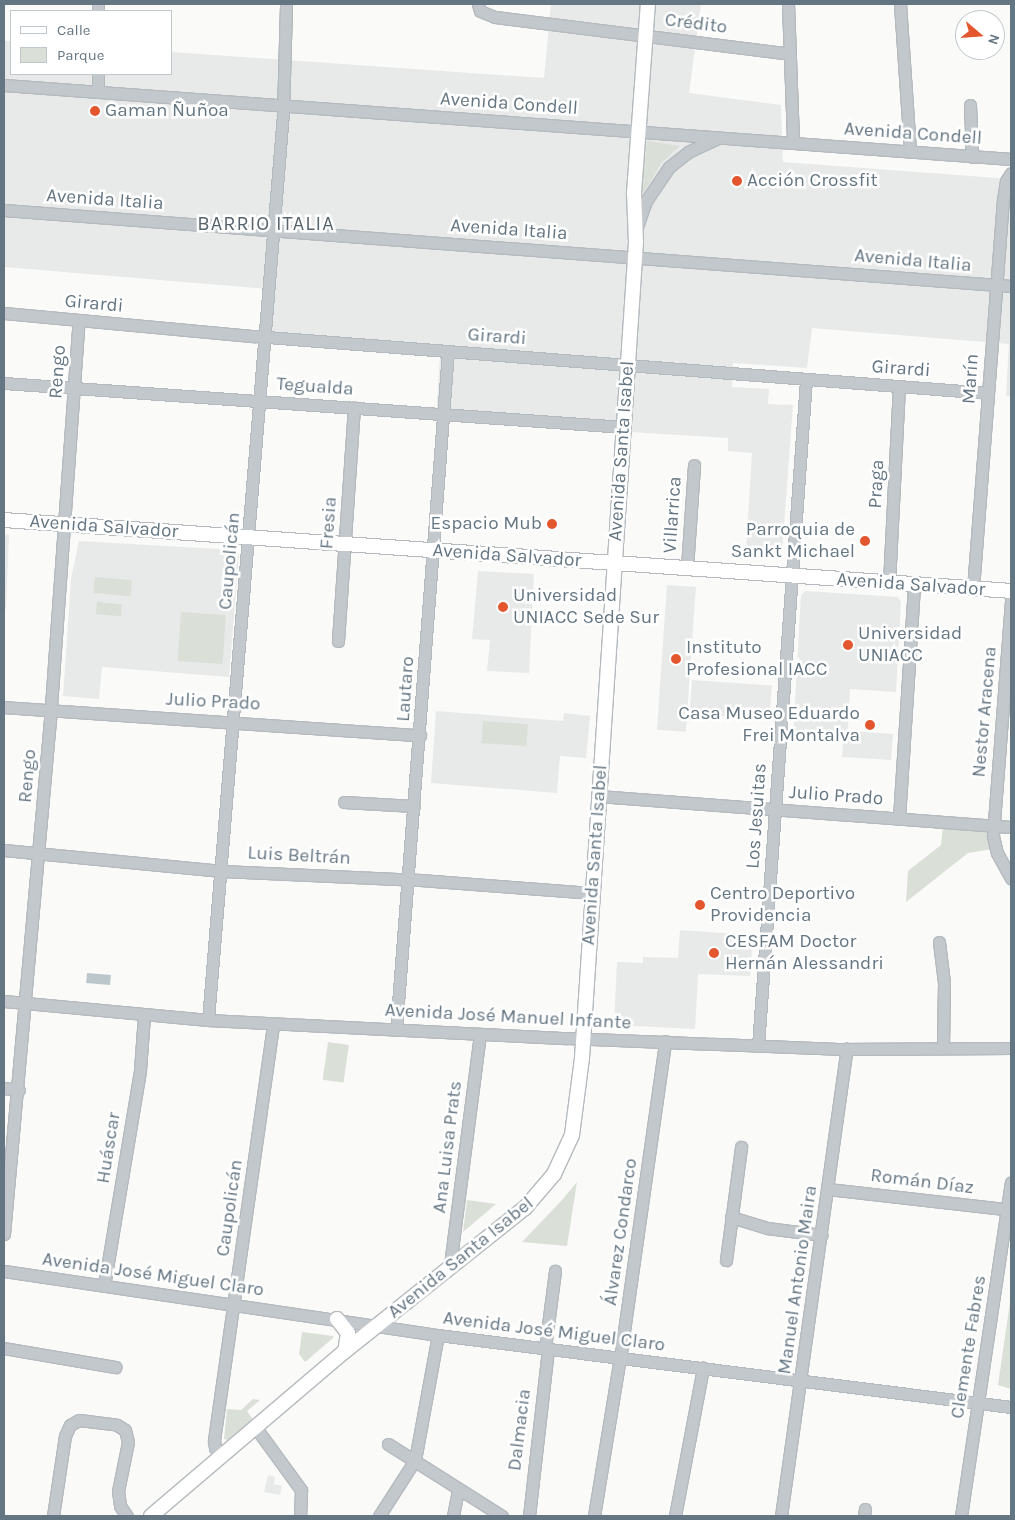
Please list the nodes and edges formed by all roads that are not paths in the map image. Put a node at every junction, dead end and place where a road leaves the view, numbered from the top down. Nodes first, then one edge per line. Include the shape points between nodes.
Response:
1 (286, 4) edge
2 (648, 4) edge
3 (788, 4) edge
4 (900, 4) edge
5 (479, 7) edge
6 (646, 36) junction
7 (790, 54) junction
8 (98, 75) edge
9 (4, 85) edge
10 (98, 92) junction
11 (970, 104) dead end
12 (284, 105) junction
13 (638, 130) junction
14 (720, 137) junction
15 (793, 142) junction
16 (910, 152) junction
17 (972, 157) junction
18 (1011, 159) edge
19 (1011, 172) edge
20 (4, 210) edge
21 (637, 229) junction
22 (273, 230) junction
23 (635, 256) junction
24 (996, 285) junction
25 (1011, 286) edge
26 (4, 313) edge
27 (79, 320) junction
28 (265, 337) junction
29 (448, 351) junction
30 (628, 364) junction
31 (806, 379) junction
32 (4, 383) edge
33 (899, 386) junction
34 (75, 388) junction
35 (988, 392) junction
36 (260, 401) junction
37 (354, 408) junction
38 (444, 414) junction
39 (624, 427) junction
40 (694, 465) dead end
41 (4, 520) edge
42 (63, 523) junction
43 (249, 538) junction
44 (346, 545) junction
45 (434, 551) junction
46 (614, 563) junction
47 (687, 568) junction
48 (792, 576) junction
49 (889, 583) junction
50 (914, 585) junction
51 (972, 589) junction
52 (1011, 591) edge
53 (1011, 601) edge
54 (338, 641) dead end
55 (4, 707) edge
56 (51, 711) junction
57 (234, 720) junction
58 (420, 735) junction
59 (598, 796) junction
60 (344, 802) dead end
61 (414, 806) junction
62 (775, 809) junction
63 (899, 818) junction
64 (993, 825) junction
65 (1011, 827) edge
66 (4, 850) edge
67 (39, 852) junction
68 (222, 871) junction
69 (1011, 878) edge
70 (409, 879) junction
71 (592, 892) junction
72 (939, 942) dead end
73 (4, 1001) edge
74 (26, 1006) junction
75 (144, 1015) junction
76 (208, 1020) junction
77 (273, 1024) junction
78 (396, 1030) junction
79 (480, 1034) junction
80 (583, 1039) junction
81 (665, 1041) junction
82 (758, 1046) junction
83 (942, 1048) junction
84 (1011, 1048) edge
85 (847, 1049) junction
86 (4, 1088) edge
87 (19, 1090) junction
88 (741, 1147) dead end
89 (1011, 1183) edge
90 (6, 1187) edge
91 (828, 1189) junction
92 (1009, 1210) edge
93 (731, 1218) junction
94 (4, 1234) edge
95 (822, 1235) junction
96 (726, 1260) dead end
97 (450, 1265) junction
98 (4, 1271) edge
99 (555, 1271) dead end
100 (104, 1286) junction
101 (234, 1304) junction
102 (336, 1319) junction
103 (379, 1325) junction
104 (438, 1335) junction
105 (4, 1348) edge
106 (546, 1348) junction
107 (345, 1351) junction
108 (620, 1358) junction
109 (115, 1367) dead end
110 (703, 1368) junction
111 (802, 1380) junction
112 (979, 1403) junction
113 (1011, 1407) edge
114 (256, 1428) junction
115 (388, 1444) dead end
116 (222, 1455) junction
117 (415, 1460) junction
118 (458, 1491) junction
119 (53, 1516) edge
120 (127, 1516) edge
121 (151, 1516) edge
122 (300, 1516) edge
123 (379, 1516) edge
124 (454, 1516) edge
125 (502, 1516) edge
126 (529, 1516) edge
127 (594, 1516) edge
128 (675, 1516) edge
129 (781, 1516) edge
130 (961, 1516) edge

1 - 12 street, Caupolicán
2 - 6 main road, Avenida Santa Isabel
3 - 7 street
4 - 16 street
5 - 6 street, Crédito via 495,17
6 - 7 street, Crédito
6 - 13 main road, Avenida Santa Isabel
7 - 15 street
8 - 10 street
9 - 10 street, Avenida Condell
10 - 12 street, Avenida Condell
11 - 17 street
12 - 13 street, Avenida Condell
12 - 22 street, Caupolicán
13 - 14 street, Avenida Condell
13 - 21 main road, Avenida Santa Isabel via 634,202
14 - 15 street, Avenida Condell
14 - 21 street via 688,152 669,168 646,201
15 - 16 street, Avenida Condell
16 - 17 street, Avenida Condell
17 - 18 street, Avenida Condell
19 - 24 street, Marín via 1004,192
20 - 22 street, Avenida Italia
21 - 23 main road, Avenida Santa Isabel
22 - 23 street, Avenida Italia
22 - 28 street, Caupolicán
23 - 24 street, Avenida Italia
23 - 30 main road, Avenida Santa Isabel
24 - 25 street, Avenida Italia
24 - 35 street, Marín
26 - 27 street, Girardi
27 - 28 street, Girardi
27 - 34 street, Rengo
28 - 29 street, Girardi
28 - 36 street, Caupolicán
29 - 30 street, Girardi
29 - 38 street, Lautaro
30 - 31 street, Girardi
30 - 39 main road, Avenida Santa Isabel
31 - 33 street, Girardi
31 - 48 street, Los Jesuitas
32 - 34 street, Tegualda
33 - 35 street, Girardi
33 - 49 street, Praga
34 - 36 street, Tegualda
34 - 42 street, Rengo
35 - 51 street, Marín
36 - 37 street, Tegualda
36 - 43 street, Caupolicán
37 - 38 street, Tegualda
37 - 44 street, Fresia
38 - 39 street, Tegualda
38 - 45 street, Lautaro
39 - 46 main road, Avenida Santa Isabel
40 - 47 street, Villarrica
41 - 42 main road, Avenida Salvador
42 - 43 main road, Avenida Salvador
42 - 56 street, Rengo
43 - 44 main road, Avenida Salvador
43 - 57 street, Caupolicán
44 - 45 main road, Avenida Salvador
44 - 54 street, Fresia
45 - 46 main road, Avenida Salvador
45 - 58 street, Lautaro
46 - 47 main road, Avenida Salvador
46 - 59 main road, Avenida Santa Isabel
47 - 48 main road, Avenida Salvador
48 - 49 main road, Avenida Salvador
48 - 62 street, Los Jesuitas
49 - 50 main road, Avenida Salvador
50 - 51 main road, Avenida Salvador
50 - 63 street
51 - 52 main road, Avenida Salvador
53 - 64 street, Nestor Aracena
55 - 56 street, Julio Prado
56 - 57 street, Julio Prado
56 - 67 street, Rengo
57 - 58 street, Julio Prado
57 - 68 street, Caupolicán
58 - 61 street, Lautaro
59 - 62 street, Julio Prado
59 - 71 main road, Avenida Santa Isabel
60 - 61 street
61 - 70 street, Lautaro
62 - 63 street, Julio Prado
62 - 82 street, Los Jesuitas
63 - 64 street, Julio Prado
64 - 65 street, Julio Prado
64 - 69 street via 995,847
66 - 67 street, Luis Beltrán
67 - 68 street, Luis Beltrán
67 - 74 street, Rengo
68 - 70 street, Luis Beltrán
68 - 76 street, Caupolicán
70 - 71 street, Luis Beltrán
70 - 78 street, Lautaro
71 - 80 main road, Avenida Santa Isabel
72 - 83 street via 944,984
73 - 74 street, Avenida José Manuel Infante
74 - 75 street, Avenida José Manuel Infante
74 - 87 street, Rengo
75 - 76 street, Avenida José Manuel Infante
75 - 100 street, Huáscar via 140,1070
76 - 77 street, Avenida José Manuel Infante
77 - 78 street, Avenida José Manuel Infante
77 - 101 street, Caupolicán
78 - 79 street, Avenida José Manuel Infante
79 - 80 street, Avenida José Manuel Infante
79 - 97 street, Ana Luisa Prats
80 - 81 street, Avenida José Manuel Infante
80 - 97 main road, Avenida Santa Isabel via 576,1120 557,1168 525,1208
81 - 82 street, Avenida José Manuel Infante
81 - 108 street, Álvarez Condarco
82 - 85 street, Avenida José Manuel Infante
83 - 84 street, Avenida José Manuel Infante
83 - 85 street, Avenida José Manuel Infante
85 - 91 street, Manuel Antonio Maira
86 - 87 street
87 - 90 street, Rengo
88 - 93 street
89 - 92 street, Clemente Fabres
90 - 94 street, Rengo
91 - 92 street, Román Díaz
91 - 95 street, Manuel Antonio Maira
92 - 112 street, Clemente Fabres
93 - 95 street via 766,1228
93 - 96 street
95 - 111 street, Manuel Antonio Maira
97 - 103 main road, Avenida Santa Isabel
98 - 100 street, Avenida José Miguel Claro
99 - 106 street, Dalmacia
100 - 101 street, Avenida José Miguel Claro
101 - 102 street, Avenida José Miguel Claro
101 - 116 street, Caupolicán via 214,1440 215,1448
102 - 103 street, Avenida José Miguel Claro
102 - 107 main road via 348,1333
103 - 104 street, Avenida José Miguel Claro
103 - 107 main road, Avenida Santa Isabel
104 - 106 street, Avenida José Miguel Claro
104 - 117 street
105 - 109 street
106 - 108 street, Avenida José Miguel Claro
106 - 126 street, Dalmacia
107 - 114 main road, Avenida Santa Isabel
108 - 110 street, Avenida José Miguel Claro
108 - 127 street, Álvarez Condarco
110 - 111 street, Avenida José Miguel Claro
110 - 128 street
111 - 112 street, Avenida José Miguel Claro
111 - 129 street, Manuel Antonio Maira
112 - 113 street, Avenida José Miguel Claro
112 - 130 street, Clemente Fabres
114 - 116 main road, Avenida Santa Isabel
114 - 122 street via 301,1490
115 - 117 street
116 - 121 main road, Avenida Santa Isabel
117 - 118 street
117 - 123 street
118 - 124 street
118 - 125 street
119 - 120 street via 65,1436 70,1425 79,1420 117,1425 125,1430 128,1442 118,1491 120,1506

